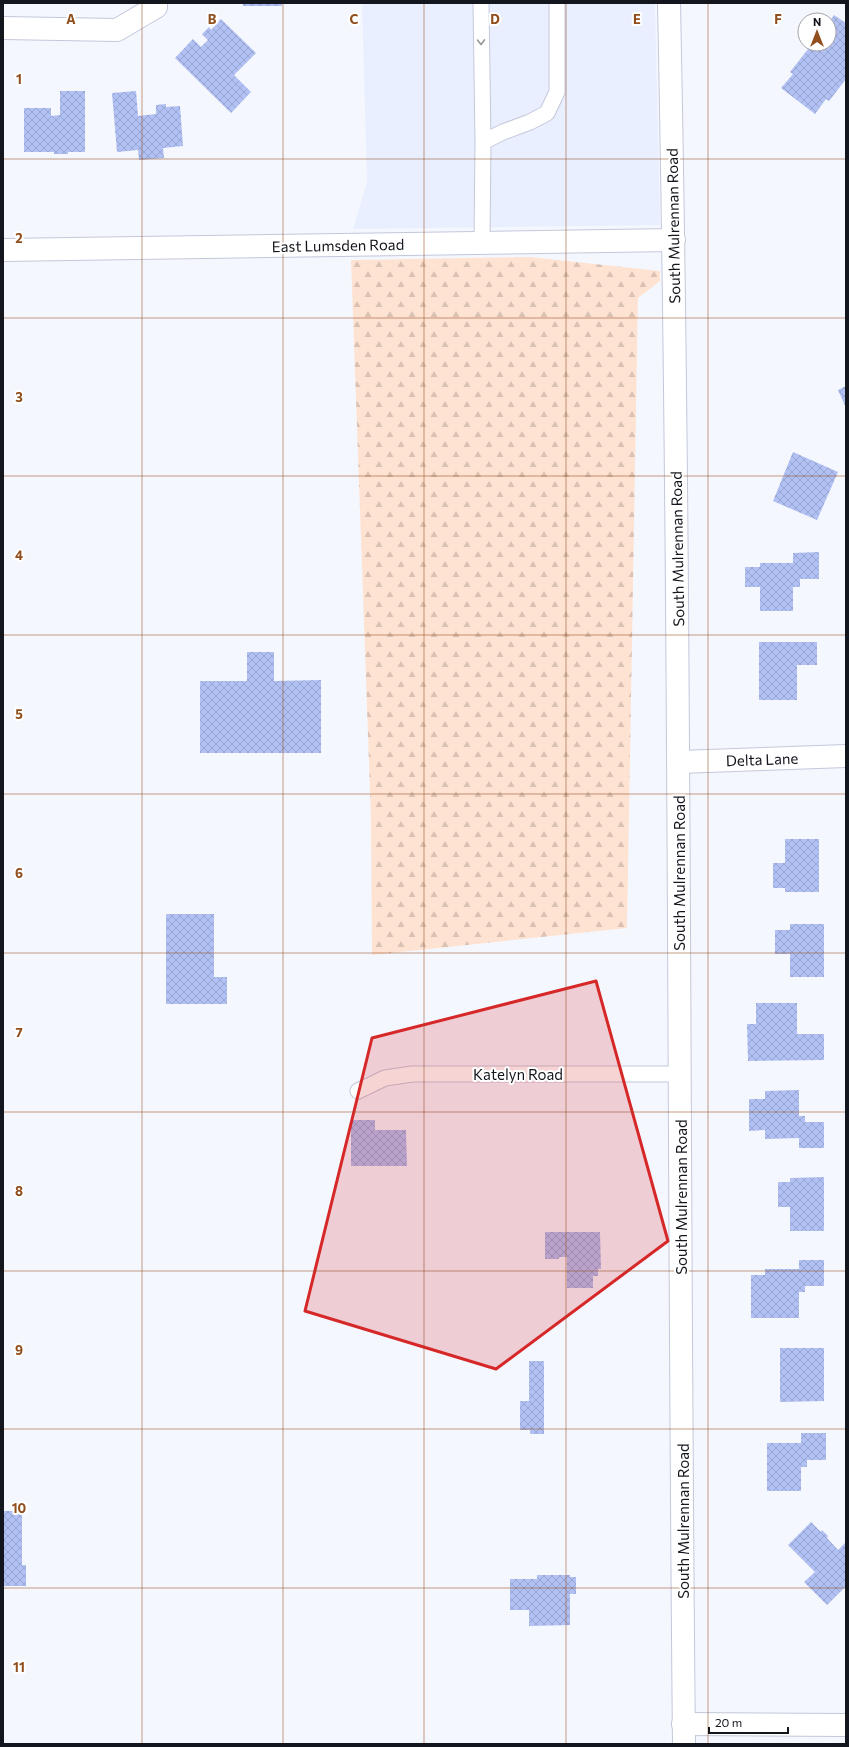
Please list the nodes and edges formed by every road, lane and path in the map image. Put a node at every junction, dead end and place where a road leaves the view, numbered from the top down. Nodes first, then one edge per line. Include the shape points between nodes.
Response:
1 (156, 3) edge
2 (481, 3) edge
3 (557, 3) edge
4 (669, 3) edge
5 (3, 28) edge
6 (482, 142) junction
7 (674, 240) junction
8 (482, 242) junction
9 (3, 250) edge
10 (846, 756) edge
11 (679, 762) junction
12 (680, 1074) junction
13 (358, 1091) dead end
14 (846, 1725) edge
15 (684, 1734) edge

1 - 5 street via 156,7 117,30
2 -> 6 lane
3 - 6 lane via 557,92 547,113
4 - 7 street, South Mulrennan Road
6 - 8 lane
7 - 8 street, East Lumsden Road
7 - 11 street, South Mulrennan Road
8 - 9 street, East Lumsden Road
10 - 11 street, Delta Lane
11 - 12 street, South Mulrennan Road
12 - 13 lane, Katelyn Road via 412,1074 385,1078
12 - 15 street, South Mulrennan Road
14 - 15 street

